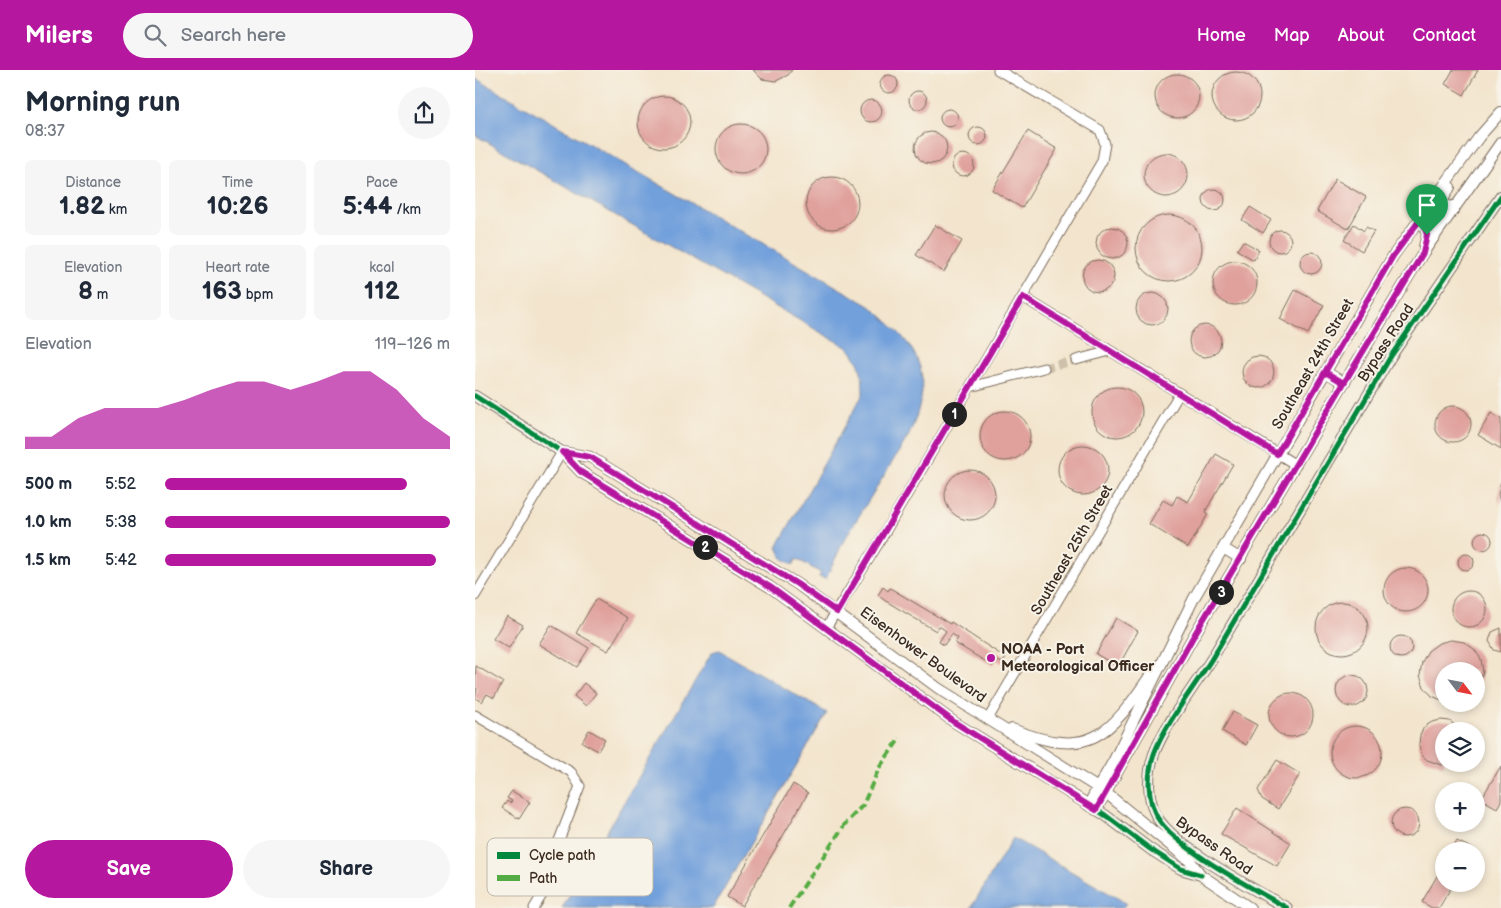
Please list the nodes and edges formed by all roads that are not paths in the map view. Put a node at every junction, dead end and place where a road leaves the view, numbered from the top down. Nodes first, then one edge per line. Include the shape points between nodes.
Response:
1 (998, 70) edge
2 (1501, 112) edge
3 (1501, 142) edge
4 (1454, 172) junction
5 (1501, 196) edge
6 (1456, 205) junction
7 (1422, 217) junction
8 (1423, 253) junction
9 (1023, 297) junction
10 (1110, 351) junction
11 (1075, 360) tunnel mouth
12 (1044, 368) tunnel mouth
13 (1325, 372) junction
14 (1344, 383) junction
15 (970, 387) junction
16 (1179, 394) junction
17 (475, 396) edge
18 (562, 452) junction
19 (1277, 454) junction
20 (1296, 465) junction
21 (1223, 548) junction
22 (1241, 559) junction
23 (475, 596) edge
24 (837, 612) junction
25 (826, 628) junction
26 (1172, 643) junction
27 (475, 715) edge
28 (988, 719) junction
29 (1102, 790) junction
30 (1092, 807) junction
31 (560, 838) edge
32 (1201, 875) junction
33 (542, 896) edge
34 (535, 908) edge
35 (1250, 908) edge
36 (1287, 908) edge

1 - 9 street via 1101,130 1105,144 1102,162
2 - 4 street, Southeast 24th Street
3 - 6 street, Southeast 24th Street
4 - 6 street via 1453,184 1443,200 1450,207
4 - 7 street, Southeast 24th Street
5 - 36 street, Bypass Road via 1391,356 1155,752 1149,781 1157,817 1166,828 1219,868
6 - 8 street, Southeast 24th Street
7 - 8 street via 1427,235
7 - 13 street, Southeast 24th Street via 1393,256
8 - 14 street, Southeast 24th Street
9 - 10 street
9 - 15 street
10 - 11 street
10 - 16 street
12 - 15 street
13 - 14 street
13 - 19 street, Southeast 24th Street
14 - 20 street, Southeast 24th Street
15 - 24 street
16 - 19 street
16 - 28 street, Southeast 25th Street
17 - 18 street, Eisenhower Boulevard
18 - 23 street
18 - 24 street, Eisenhower Boulevard via 590,457
18 - 25 street, Eisenhower Boulevard via 581,472 770,587
19 - 20 street
19 - 21 street, Southeast 24th Street
20 - 22 street, Southeast 24th Street
21 - 22 street
21 - 26 street, Southeast 24th Street
22 - 29 street, Southeast 24th Street
24 - 25 street
24 - 28 street, Eisenhower Boulevard via 897,658
25 - 30 street, Eisenhower Boulevard via 954,722
26 - 28 street via 1124,712 1093,738 1055,743
26 - 29 street, Southeast 24th Street
27 - 31 street via 571,772 580,786
28 - 29 street, Eisenhower Boulevard
29 - 30 street, Southeast 24th Street
29 - 32 street, Eisenhower Boulevard via 1191,862
30 - 32 street, Eisenhower Boulevard via 1181,869
32 - 35 street, Eisenhower Boulevard
33 - 34 street

